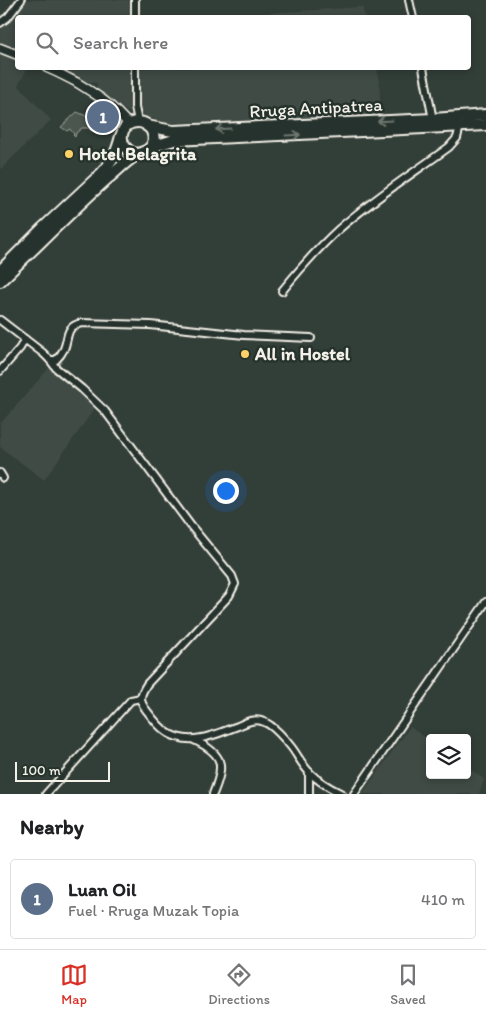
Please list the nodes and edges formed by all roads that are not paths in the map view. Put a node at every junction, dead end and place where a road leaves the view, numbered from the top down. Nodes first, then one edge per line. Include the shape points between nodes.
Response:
1 (21, 0) edge
2 (135, 0) edge
3 (409, 0) edge
4 (135, 15) edge
5 (412, 15) edge
6 (0, 23) edge
7 (0, 48) edge
8 (15, 54) edge
9 (53, 70) edge
10 (135, 70) edge
11 (423, 70) edge
12 (486, 116) edge
13 (433, 123) junction
14 (138, 124) junction
15 (486, 124) edge
16 (460, 126) junction
17 (122, 136) junction
18 (151, 147) junction
19 (137, 154) junction
20 (46, 231) junction
21 (0, 270) edge
22 (0, 281) edge
23 (282, 291) dead end
24 (0, 320) edge
25 (311, 338) dead end
26 (25, 339) junction
27 (50, 360) junction
28 (0, 371) edge
29 (486, 602) edge
30 (141, 698) junction
31 (193, 740) junction
32 (309, 772) junction
33 (46, 794) edge
34 (213, 794) edge
35 (309, 794) edge
36 (342, 794) edge
37 (354, 794) edge

1 - 6 street
2 - 4 street
3 - 5 street
7 - 8 street
9 - 14 street
10 - 14 street
11 - 13 street
12 - 13 main road, Rruga Antipatrea
13 -> 14 main road, Rruga Antipatrea via 173,131
13 - 16 main road, Rruga Antipatrea
18 -> 13 main road, Rruga Antipatrea via 174,140
14 - 17 main road, Rruga Antipatrea via 124,129
14 - 18 main road via 153,134
15 - 16 main road, Rruga Antipatrea
16 - 23 street via 458,138 449,147 339,229
17 - 19 main road via 125,148
17 - 20 main road, Rruga Antipatrea via 111,163
18 - 19 main road, Rruga Antipatrea
19 - 20 main road, Rruga Antipatrea
20 - 21 main road, Rruga Antipatrea
20 - 22 main road, Rruga Antipatrea
24 - 26 street
25 - 27 street via 82,323 68,332 64,350 56,360
26 - 27 street
26 - 28 street
27 - 30 street via 105,410 235,584 229,596 147,684
29 - 37 street
30 - 31 street via 142,705 167,733
30 - 33 street via 132,700
31 - 32 street via 252,720 264,722 292,747
31 - 34 street via 206,746 221,762
32 - 35 street
32 - 36 street

